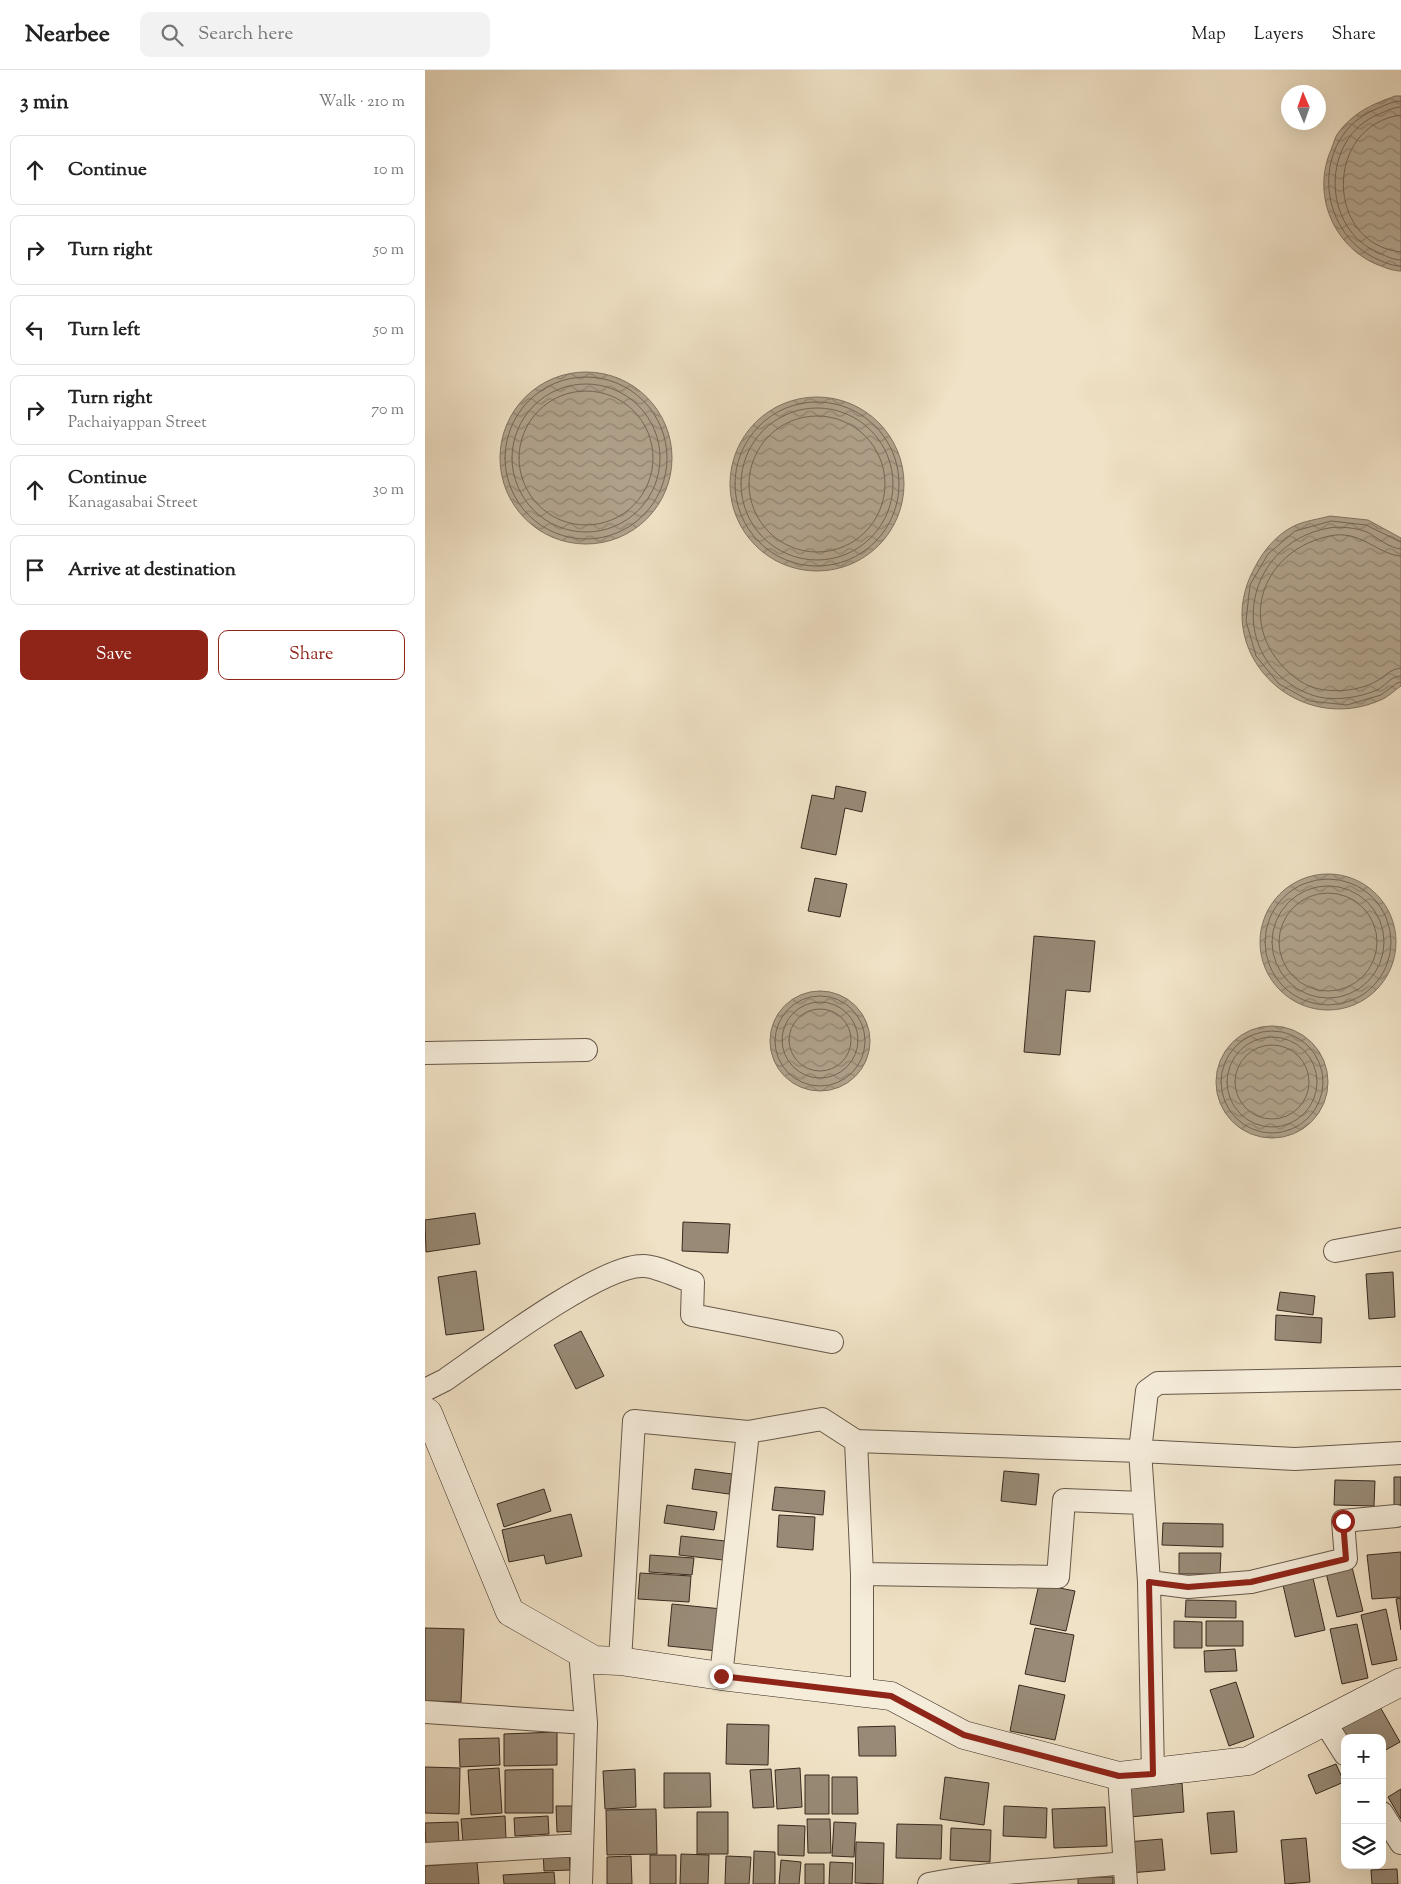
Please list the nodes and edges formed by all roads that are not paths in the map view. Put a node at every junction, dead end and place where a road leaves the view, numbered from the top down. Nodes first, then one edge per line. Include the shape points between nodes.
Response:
1 (586, 1050) dead end
2 (425, 1053) edge
3 (1401, 1239) edge
4 (1335, 1251) dead end
5 (832, 1342) dead end
6 (1401, 1378) edge
7 (425, 1390) edge
8 (425, 1411) edge
9 (748, 1432) junction
10 (856, 1441) junction
11 (1140, 1451) junction
12 (1401, 1453) edge
13 (1143, 1504) junction
14 (1396, 1516) dead end
15 (862, 1574) junction
16 (1149, 1582) junction
17 (580, 1651) junction
18 (620, 1661) junction
19 (721, 1676) junction
20 (1401, 1682) edge
21 (863, 1693) junction
22 (425, 1712) edge
23 (1324, 1720) junction
24 (586, 1723) junction
25 (1341, 1748) edge
26 (1153, 1774) junction
27 (1119, 1776) junction
28 (1386, 1819) edge
29 (1401, 1843) edge
30 (582, 1845) junction
31 (425, 1854) edge
32 (1125, 1873) edge
33 (581, 1884) edge
34 (929, 1884) edge

1 - 2 street
3 - 4 street
5 - 7 street via 692,1314 693,1282 643,1265 594,1282
6 - 11 street via 1158,1383 1147,1391
8 - 17 main road via 510,1612
9 - 10 street via 822,1419
9 - 18 street via 634,1421
9 - 19 street
10 - 11 street
10 - 15 street
11 - 12 street via 1295,1458
11 - 13 street
13 - 15 street via 1064,1500 1058,1577
13 - 16 street
14 - 16 street via 1343,1521 1346,1559 1251,1582 1188,1587
15 - 21 street
16 - 26 street
17 - 18 main road via 594,1660
17 - 24 street
18 - 19 main road
19 - 21 main road
20 - 23 main road
21 - 27 main road via 891,1696 964,1735
22 - 24 street
23 - 25 street
23 - 26 main road via 1248,1761
24 - 30 street
26 - 27 main road
27 - 32 street
28 - 29 street
30 - 31 street
30 - 33 street
32 - 34 street via 1003,1872

